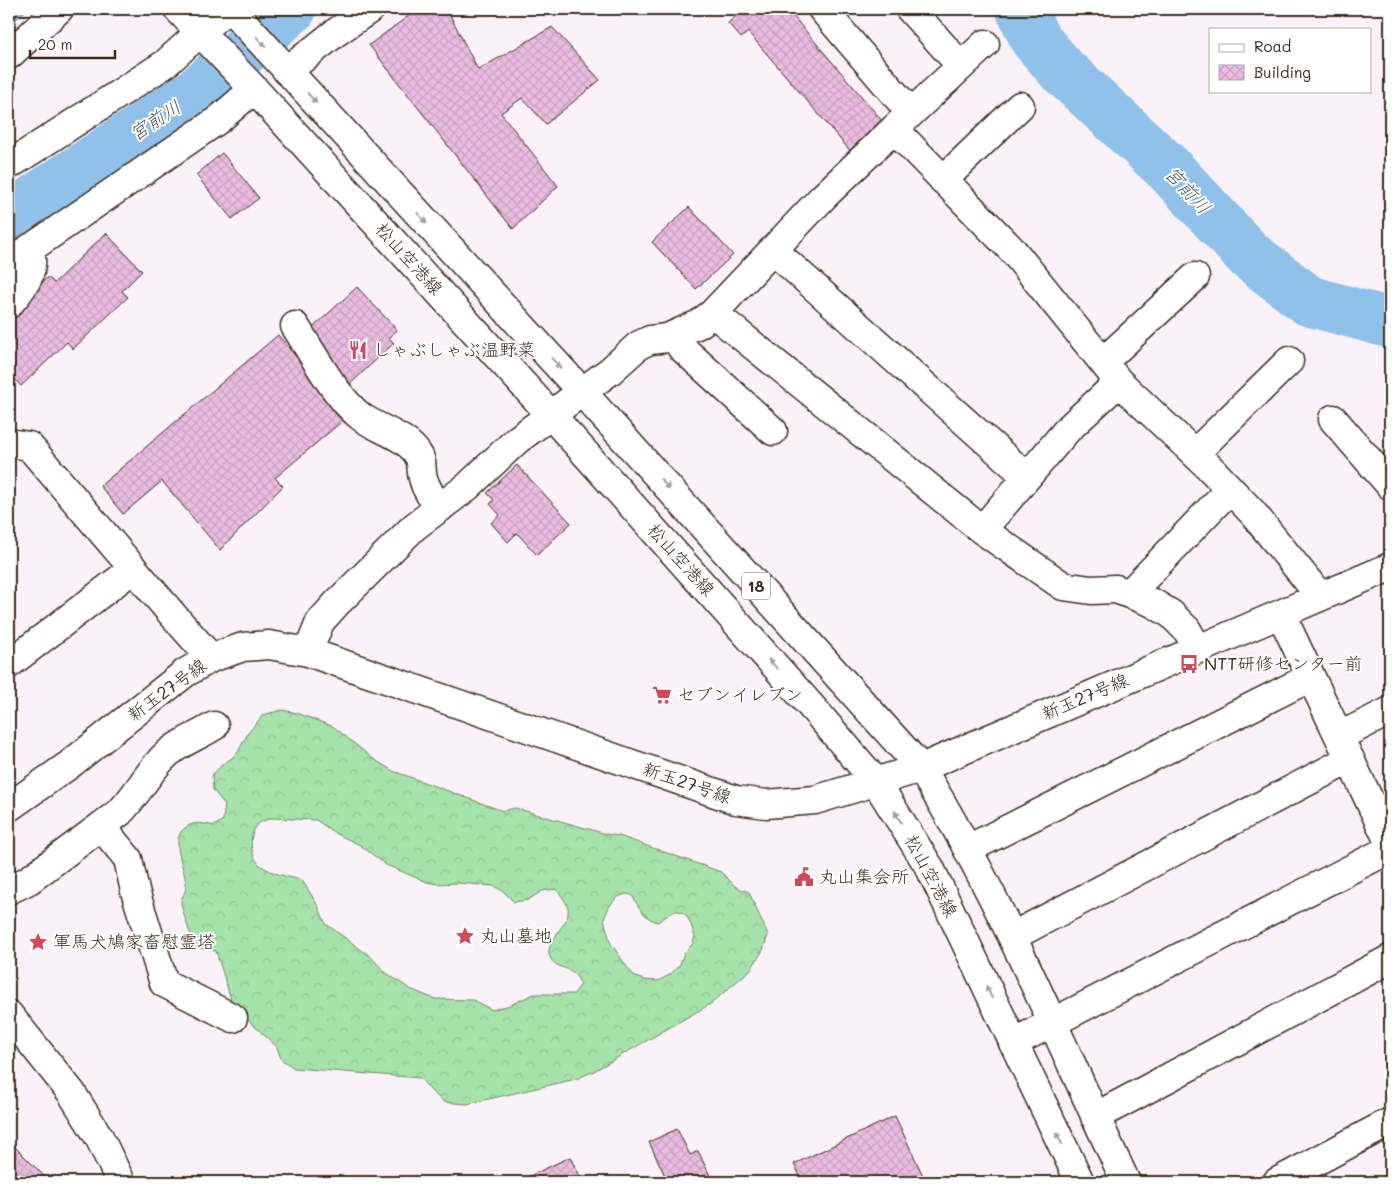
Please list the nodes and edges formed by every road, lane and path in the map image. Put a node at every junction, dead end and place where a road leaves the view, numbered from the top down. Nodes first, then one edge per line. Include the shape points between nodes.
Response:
1 (60, 9) edge
2 (178, 9) edge
3 (370, 9) edge
4 (822, 9) edge
5 (910, 9) edge
6 (233, 13) edge
7 (206, 39) junction
8 (985, 44) dead end
9 (9, 55) edge
10 (283, 66) junction
11 (961, 66) junction
12 (251, 86) junction
13 (1020, 106) dead end
14 (902, 121) junction
15 (9, 165) edge
16 (943, 180) junction
17 (773, 250) junction
18 (19, 255) edge
19 (1195, 277) dead end
20 (9, 304) edge
21 (713, 313) junction
22 (295, 326) dead end
23 (674, 335) junction
24 (1289, 361) dead end
25 (1111, 372) junction
26 (582, 392) junction
27 (551, 414) junction
28 (1333, 419) dead end
29 (773, 431) dead end
30 (9, 443) edge
31 (1195, 453) junction
32 (1027, 478) junction
33 (1390, 485) edge
34 (1230, 489) junction
35 (440, 508) junction
36 (982, 530) junction
37 (1390, 567) edge
38 (133, 569) junction
39 (1129, 594) junction
40 (1320, 596) junction
41 (1281, 614) junction
42 (1198, 649) junction
43 (308, 652) junction
44 (211, 658) junction
45 (9, 664) edge
46 (1311, 677) junction
47 (1390, 711) edge
48 (214, 726) dead end
49 (1345, 748) junction
50 (920, 768) junction
51 (876, 782) junction
52 (9, 807) edge
53 (101, 826) junction
54 (1390, 844) edge
55 (1390, 849) edge
56 (968, 850) junction
57 (9, 890) edge
58 (1013, 936) junction
59 (1390, 959) edge
60 (9, 1015) edge
61 (233, 1018) dead end
62 (1054, 1023) junction
63 (1013, 1043) junction
64 (1095, 1117) junction
65 (1390, 1122) edge
66 (1289, 1179) edge
67 (121, 1182) edge
68 (1080, 1182) edge
69 (1126, 1182) edge

1 - 9 street
2 - 7 street, 松山空港線 / 18
3 - 10 street
4 - 14 street
5 - 11 street
6 - 7 street
6 -> 10 street, 18
7 - 12 street, 松山空港線 / 18
7 - 15 street
8 - 11 street
10 -> 26 street, 18
11 - 14 street
12 - 18 street via 218,120
12 - 27 street, 松山空港線 / 18
13 - 16 street
14 - 16 street
14 - 17 street
16 - 25 street via 1014,252
17 - 21 street
17 - 32 street
18 - 20 street via 32,262 31,270
19 - 25 street
21 - 23 street via 699,324
21 - 36 street
22 - 35 street via 352,408 416,451 422,461 422,476 428,491
23 - 26 street via 639,345
23 - 29 street via 681,347
24 - 31 street
25 - 31 street
25 - 32 street
26 - 27 street
26 -> 50 street, 18
27 - 35 street
51 -> 27 street, 松山空港線 / 18
28 - 33 street
30 - 38 street via 29,446
31 - 34 street
32 - 36 street
34 - 39 street
34 - 40 street
35 - 43 street via 414,527 337,603 320,622
36 - 39 street via 1063,586 1116,589
37 - 40 street, 新玉27号線
38 - 44 street
38 - 45 street
39 - 42 street via 1171,614 1187,630
40 - 41 street, 新玉27号線
41 - 42 street, 新玉27号線
41 - 46 street
42 - 50 street, 新玉27号線
43 - 44 street, 新玉27号線 via 269,645 243,647
43 - 51 street, 新玉27号線 via 736,800 766,804 815,800
44 - 52 street, 新玉27号線 via 185,673 69,765
46 - 49 street
46 - 56 street
47 - 49 street
48 - 53 street via 162,759 133,799
49 - 54 street
49 - 58 street
50 - 51 street, 新玉27号線
50 - 56 street, 18
63 -> 51 street, 松山空港線 / 18 via 930,868
53 - 57 street via 29,880
53 - 61 street via 128,859 164,983
55 - 62 street
56 - 58 street, 18
58 - 62 street, 18
59 - 64 street
60 - 67 street via 71,1092 99,1137
62 - 63 street
62 - 64 street, 18
68 -> 63 street, 松山空港線 / 18
64 - 69 street, 18
65 - 66 street

